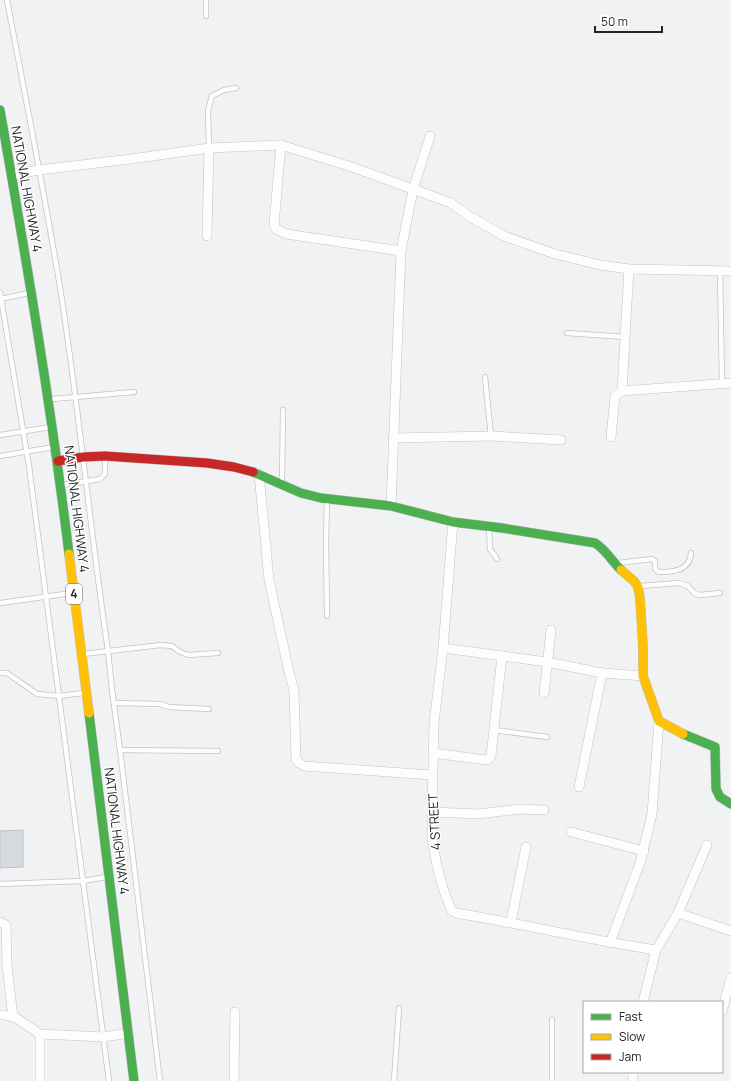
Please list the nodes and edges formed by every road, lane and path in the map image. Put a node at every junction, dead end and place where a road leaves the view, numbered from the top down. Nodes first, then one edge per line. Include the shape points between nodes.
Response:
1 (8, 0) edge
2 (206, 0) edge
3 (206, 16) dead end
4 (236, 88) dead end
5 (0, 110) edge
6 (430, 136) dead end
7 (281, 145) junction
8 (209, 148) junction
9 (40, 170) junction
10 (12, 175) junction
11 (413, 190) junction
12 (207, 236) dead end
13 (401, 251) junction
14 (629, 269) junction
15 (720, 271) junction
16 (731, 271) edge
17 (0, 292) edge
18 (32, 293) junction
19 (1, 299) edge
20 (566, 333) dead end
21 (624, 337) junction
22 (485, 378) dead end
23 (727, 383) edge
24 (622, 391) junction
25 (134, 392) dead end
26 (75, 397) junction
27 (48, 399) junction
28 (282, 410) dead end
29 (53, 427) junction
30 (23, 432) junction
31 (0, 435) edge
32 (491, 436) junction
33 (611, 437) dead end
34 (393, 438) junction
35 (561, 440) dead end
36 (56, 447) junction
37 (26, 452) junction
38 (0, 456) edge
39 (105, 456) junction
40 (83, 457) junction
41 (58, 461) junction
42 (259, 474) junction
43 (86, 482) junction
44 (61, 485) junction
45 (282, 485) junction
46 (327, 499) junction
47 (391, 506) junction
48 (453, 522) junction
49 (489, 526) junction
50 (691, 553) dead end
51 (497, 558) dead end
52 (614, 563) junction
53 (638, 586) junction
54 (74, 593) junction
55 (720, 593) dead end
56 (46, 597) junction
57 (0, 602) edge
58 (326, 616) dead end
59 (551, 630) dead end
60 (443, 648) junction
61 (108, 651) junction
62 (218, 653) dead end
63 (82, 654) junction
64 (502, 656) junction
65 (547, 662) junction
66 (0, 673) edge
67 (602, 674) junction
68 (643, 676) junction
69 (86, 693) junction
70 (544, 693) dead end
71 (59, 696) junction
72 (114, 703) junction
73 (209, 709) dead end
74 (659, 721) junction
75 (494, 730) junction
76 (547, 737) dead end
77 (120, 750) junction
78 (218, 751) dead end
79 (433, 753) junction
80 (432, 775) junction
81 (579, 787) dead end
82 (731, 804) edge
83 (544, 810) dead end
84 (432, 812) junction
85 (571, 832) dead end
86 (707, 845) dead end
87 (526, 847) dead end
88 (644, 851) junction
89 (109, 877) junction
90 (83, 881) junction
91 (0, 884) edge
92 (678, 914) junction
93 (0, 922) edge
94 (511, 922) junction
95 (731, 931) edge
96 (610, 943) junction
97 (656, 950) junction
98 (731, 978) edge
99 (643, 1001) edge
100 (723, 1007) edge
101 (399, 1008) dead end
102 (235, 1012) dead end
103 (0, 1016) edge
104 (13, 1017) junction
105 (552, 1020) dead end
106 (129, 1033) junction
107 (40, 1034) junction
108 (104, 1037) junction
109 (40, 1081) edge
110 (109, 1081) edge
111 (134, 1081) edge
112 (160, 1081) edge
113 (234, 1081) edge
114 (394, 1081) edge
115 (552, 1081) edge

1 - 9 lane
2 - 3 lane
4 - 8 lane via 212,96 208,110
5 - 10 main road, NATIONAL HIGHWAY 4 / 4
6 - 11 street
7 - 8 street
7 - 11 street via 352,167
7 - 13 street via 274,224 276,229 286,234
8 - 9 street
8 - 12 street
9 - 10 street
9 - 26 lane
10 - 18 main road, NATIONAL HIGHWAY 4 / 4
11 - 13 street
11 - 14 street via 451,203 504,236 555,254
13 - 34 street
14 - 15 street
14 - 21 street
15 - 16 street
15 - 23 lane
17 - 19 lane
18 - 19 lane
18 - 27 main road, NATIONAL HIGHWAY 4 / 4
19 - 30 lane
20 - 21 lane
21 - 24 street
22 - 32 lane
23 - 24 street
24 - 33 street via 615,396
25 - 26 lane
26 - 27 lane
26 - 40 lane
27 - 29 main road, NATIONAL HIGHWAY 4 / 4
28 - 45 lane
29 - 30 lane
29 - 36 main road, NATIONAL HIGHWAY 4 / 4
30 - 31 lane
30 - 37 lane
32 - 34 street
32 - 35 street
34 - 47 street
36 - 37 lane
36 - 41 main road, NATIONAL HIGHWAY 4 / 4
37 - 38 lane
37 - 56 lane
39 - 40 main road
39 - 42 main road via 207,463
39 - 43 lane via 105,474 100,479
40 - 41 main road
40 - 43 lane
41 - 44 main road, NATIONAL HIGHWAY 4 / 4
42 - 45 main road
42 - 80 street via 269,580 294,690 296,759 304,766
43 - 44 lane
43 - 61 lane
44 - 54 main road, NATIONAL HIGHWAY 4 / 4
45 - 46 main road
46 - 47 main road
46 - 58 lane
47 - 48 main road
48 - 49 main road
48 - 60 street, 4 STREET
49 - 51 lane via 490,549
49 - 52 main road via 595,543 603,548
50 - 52 lane via 686,566 678,570 658,572 652,559
52 - 53 main road
53 - 55 lane via 679,583 700,595
53 - 68 main road
54 - 56 lane
54 - 63 main road, NATIONAL HIGHWAY 4 / 4
56 - 57 lane
56 - 71 lane
59 - 65 street
60 - 64 street
60 - 79 street, 4 STREET via 434,716
61 - 62 lane via 172,646 188,654
61 - 63 lane
61 - 72 lane
63 - 69 main road, NATIONAL HIGHWAY 4 / 4
64 - 65 street
64 - 75 street
65 - 67 street
65 - 70 street
66 - 71 lane via 7,673 37,694
67 - 68 street
67 - 81 street
68 - 74 main road
69 - 71 lane
69 - 89 main road, NATIONAL HIGHWAY 4 / 4
71 - 90 lane
72 - 73 lane
72 - 77 lane
74 - 82 main road via 715,747 716,789 720,796
74 - 88 street via 652,814
75 - 76 lane
75 - 79 street via 489,759
77 - 78 lane
77 - 112 lane
79 - 80 street, 4 STREET
80 - 84 street, 4 STREET
83 - 84 street via 520,809 479,814
84 - 94 street, 4 STREET via 432,839 437,866 452,911
85 - 88 street
86 - 92 street
87 - 94 street
88 - 96 street
89 - 90 lane
89 - 106 main road, NATIONAL HIGHWAY 4 / 4
90 - 91 lane
90 - 108 lane
92 - 95 street
92 - 97 street
93 - 104 street via 6,925
94 - 96 street, 4 STREET
96 - 97 street, 4 STREET
97 - 99 street
98 - 100 street
101 - 114 lane
102 - 113 street
103 - 104 street
104 - 107 street
105 - 115 lane
106 - 108 street
106 - 111 main road, NATIONAL HIGHWAY 4 / 4
107 - 108 street
107 - 109 street
108 - 110 lane

